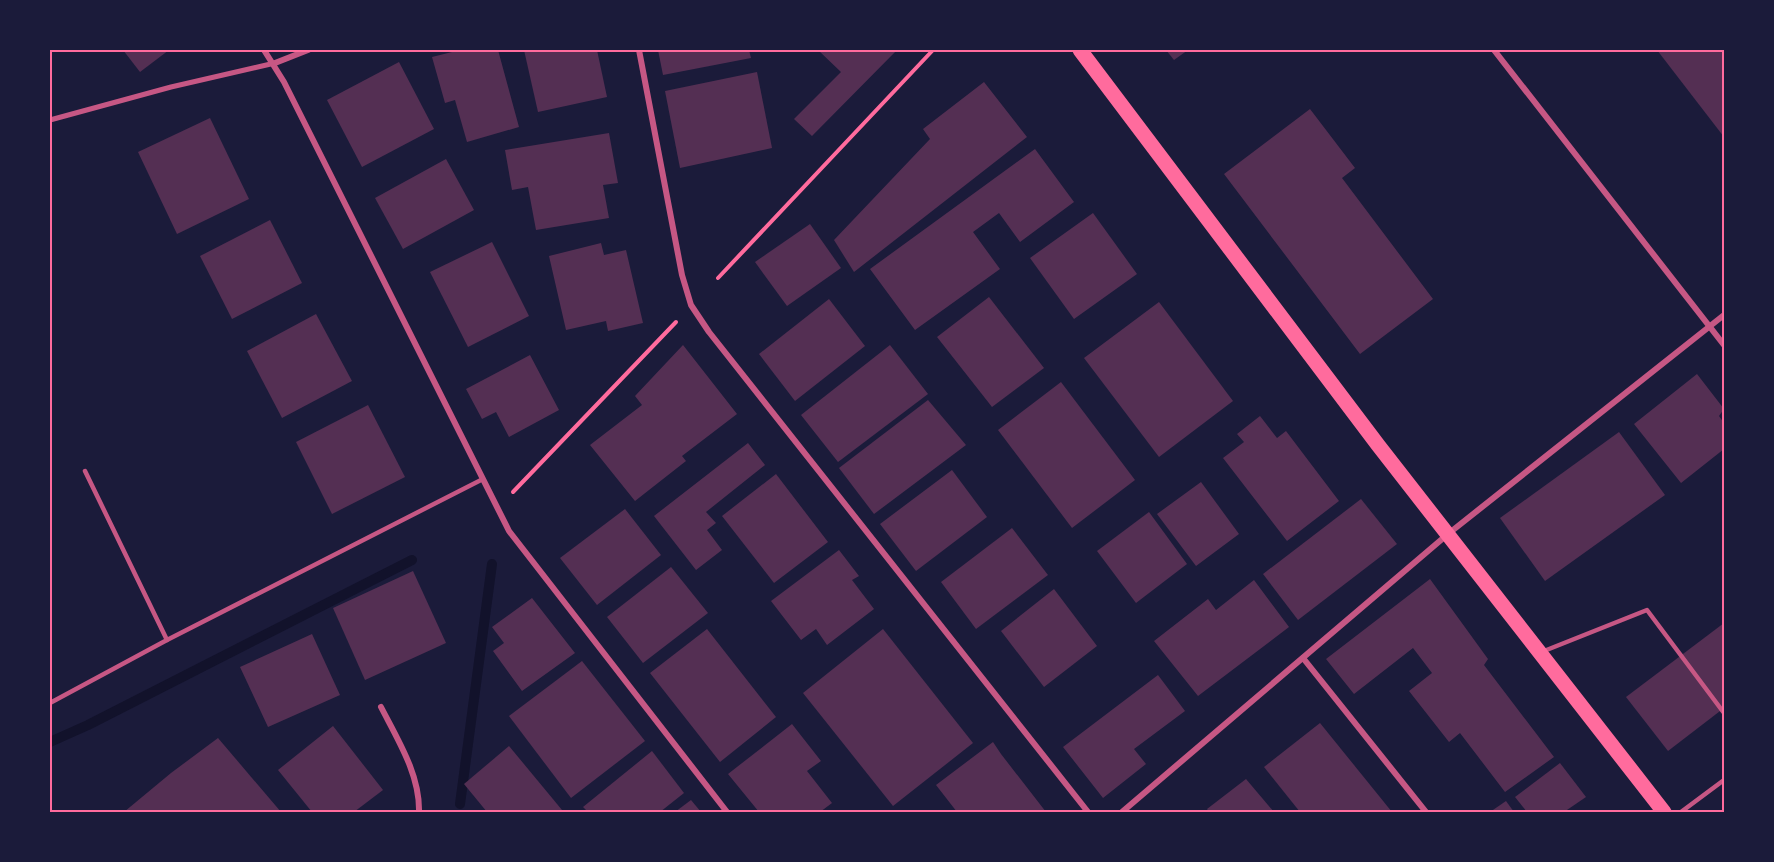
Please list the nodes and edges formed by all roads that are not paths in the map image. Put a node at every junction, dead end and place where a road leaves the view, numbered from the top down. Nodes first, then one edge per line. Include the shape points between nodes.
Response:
1 (264, 50) edge
2 (308, 50) edge
3 (639, 50) edge
4 (1080, 50) edge
5 (1494, 50) edge
6 (275, 63) junction
7 (50, 120) edge
8 (1725, 315) edge
9 (1710, 326) junction
10 (1725, 345) edge
11 (85, 471) dead end
12 (481, 480) junction
13 (1448, 534) junction
14 (167, 640) junction
15 (1540, 653) junction
16 (1303, 658) junction
17 (50, 703) edge
18 (381, 707) dead end
19 (1725, 713) edge
20 (1725, 780) edge
21 (419, 813) edge
22 (727, 813) edge
23 (1088, 813) edge
24 (1122, 813) edge
25 (1426, 813) edge
26 (1665, 813) edge
27 (1681, 813) edge

1 - 6 street
2 - 6 street
3 - 23 street via 691,305
4 - 13 main road
5 - 9 street
6 - 7 street
6 - 12 street
8 - 9 street
9 - 10 street
9 - 13 street
11 - 14 lane
12 - 14 lane
12 - 22 street via 519,548
13 - 15 main road
13 - 16 street
14 - 17 lane
15 - 19 lane via 1647,610
15 - 26 main road
16 - 24 street
16 - 25 street
18 - 21 street via 405,753
20 - 27 lane

